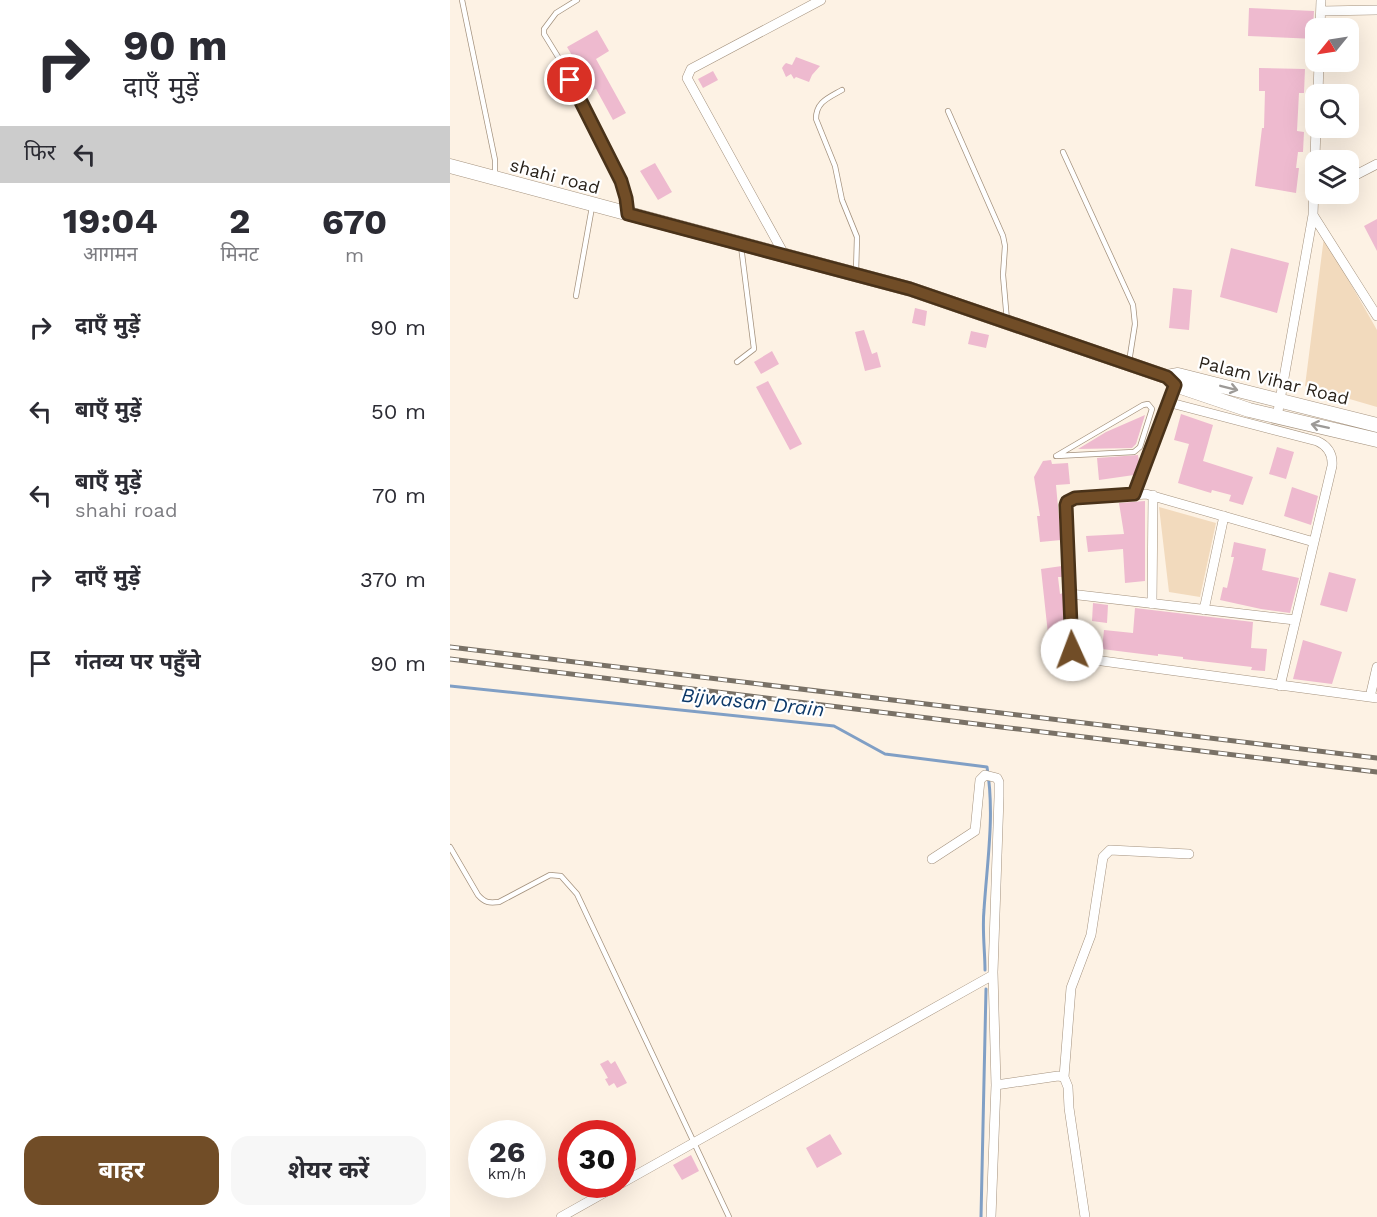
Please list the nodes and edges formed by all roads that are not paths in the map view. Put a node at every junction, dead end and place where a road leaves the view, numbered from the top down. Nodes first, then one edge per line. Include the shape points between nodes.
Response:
1 (462, 0) edge
2 (577, 0) edge
3 (821, 0) edge
4 (1321, 0) edge
5 (1377, 10) edge
6 (1321, 11) junction
7 (1321, 18) edge
8 (842, 90) dead end
9 (948, 111) dead end
10 (1063, 152) dead end
11 (1377, 164) edge
12 (450, 166) edge
13 (1359, 173) edge
14 (495, 178) junction
15 (592, 204) junction
16 (1314, 204) edge
17 (628, 214) junction
18 (1313, 215) junction
19 (741, 244) junction
20 (786, 256) junction
21 (855, 275) junction
22 (576, 296) dead end
23 (1377, 316) edge
24 (1007, 322) junction
25 (737, 362) dead end
26 (1128, 365) junction
27 (1173, 379) junction
28 (1280, 400) junction
29 (1167, 402) junction
30 (1150, 415) junction
31 (1277, 417) junction
32 (1161, 419) junction
33 (1377, 425) edge
34 (1377, 440) edge
35 (1134, 494) junction
36 (1153, 495) junction
37 (1224, 516) junction
38 (1314, 542) junction
39 (1070, 594) junction
40 (1152, 604) junction
41 (1204, 609) junction
42 (1295, 620) junction
43 (1377, 667) edge
44 (1280, 686) junction
45 (1374, 697) edge
46 (450, 847) edge
47 (1189, 854) dead end
48 (932, 859) dead end
49 (993, 975) junction
50 (1064, 1077) junction
51 (996, 1085) junction
52 (695, 1142) junction
53 (636, 1175) edge
54 (595, 1198) edge
55 (561, 1217) edge
56 (729, 1217) edge
57 (991, 1217) edge
58 (1085, 1217) edge

1 - 14 lane via 495,160
2 - 17 lane via 556,12 544,34 621,181
3 - 20 street via 692,69 687,78
4 - 6 street
5 - 6 street
6 - 7 street
8 - 21 lane via 819,104 816,119 857,237
9 - 24 lane via 1003,236
10 - 26 lane via 1133,305 1135,324
11 - 13 street
12 - 14 street, shahi road
14 - 15 street, shahi road
15 - 17 street, shahi road
15 - 22 lane
16 - 18 street
17 - 19 street, shahi road
18 - 23 street
18 - 28 street
19 - 20 street, shahi road
19 - 25 lane via 754,349
20 - 21 street, shahi road
21 - 24 street, shahi road
24 - 26 street, shahi road
26 - 27 street, shahi road
27 -> 28 street, Palam Vihar Road
27 - 29 street
27 - 31 street, Palam Vihar Road via 1249,410
28 - 31 street
28 - 33 street, Palam Vihar Road
29 - 32 street
29 - 38 street via 1325,445 1332,466
30 - 30 lane via 1140,447 1134,452 1056,456 1143,405 1151,408
30 - 32 lane
34 -> 31 street, Palam Vihar Road
32 - 35 street
35 - 36 street
35 - 39 street via 1075,498 1067,502
36 - 37 street
36 - 40 street
37 - 38 street
37 - 41 street
38 - 42 street
39 - 40 street
39 - 44 street via 1072,650 1076,657
40 - 41 street
41 - 42 street
42 - 44 street
43 - 45 street
44 - 45 street
46 - 52 lane via 483,901 499,902 550,875 561,876 570,885
47 - 50 street via 1110,850 1103,857 1091,935 1071,988
48 - 49 street via 975,831 979,783 982,777 998,779
49 - 51 street
49 - 52 street
50 - 51 street
50 - 58 street
51 - 57 street
52 - 53 street
52 - 56 lane
54 - 55 street

